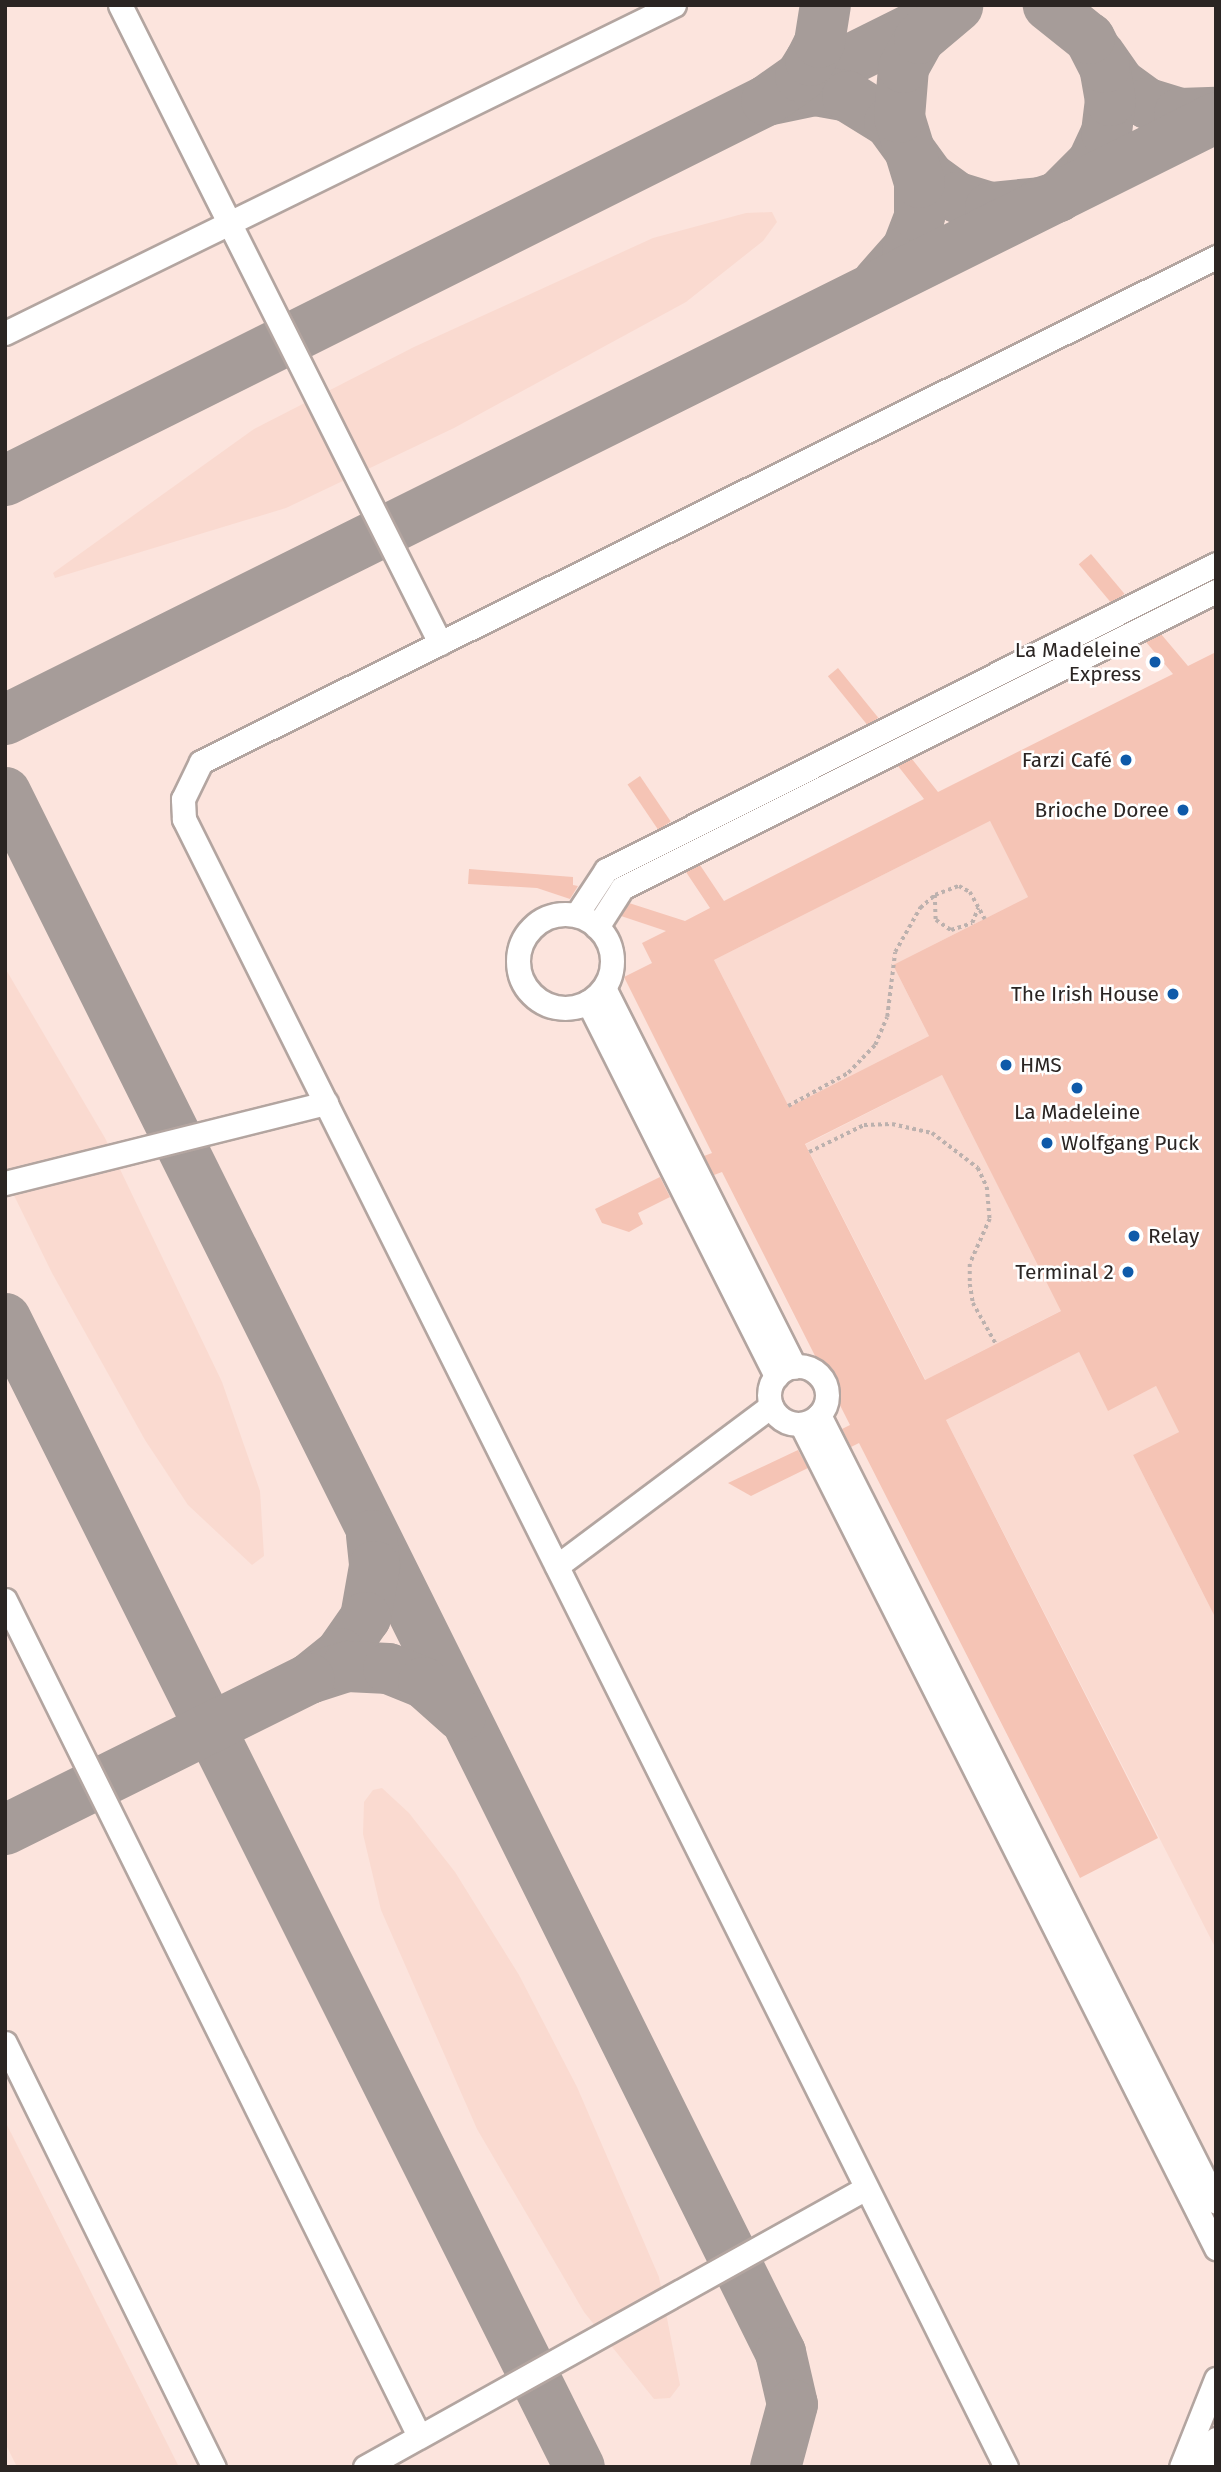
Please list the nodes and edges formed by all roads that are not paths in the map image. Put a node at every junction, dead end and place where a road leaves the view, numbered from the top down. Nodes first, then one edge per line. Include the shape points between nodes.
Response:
1 (120, 5) edge
2 (674, 5) edge
3 (650, 12) edge
4 (230, 223) junction
5 (1216, 257) edge
6 (5, 333) edge
7 (1216, 564) edge
8 (1216, 591) edge
9 (440, 643) junction
10 (577, 914) junction
11 (597, 927) junction
12 (596, 995) junction
13 (326, 1103) junction
14 (5, 1183) edge
15 (785, 1371) junction
16 (771, 1406) junction
17 (810, 1419) junction
18 (557, 1566) junction
19 (5, 1600) edge
20 (5, 2043) edge
21 (866, 2188) junction
22 (1216, 2202) edge
23 (1216, 2248) edge
24 (1216, 2379) edge
25 (419, 2436) junction
26 (1216, 2439) edge
27 (214, 2467) edge
28 (365, 2467) edge
29 (1006, 2467) edge
30 (1181, 2467) edge
31 (1205, 2467) edge

1 - 4 lane
2 - 3 lane
3 - 4 lane
4 - 6 lane
4 - 9 lane
5 - 9 lane
7 - 10 lane via 606,870
8 - 11 lane via 622,888
9 - 13 lane via 201,762 183,799 184,819
10 - 11 lane
10 - 12 lane via 555,915 536,923 522,940 519,972 529,992 549,1006 572,1008
11 - 12 lane via 612,958
12 - 15 lane
13 - 14 lane
13 - 18 lane
15 - 16 lane via 769,1391
15 - 17 lane via 811,1369 824,1383 826,1402
16 - 17 lane via 786,1422
16 - 18 lane
17 - 22 lane
17 - 23 lane
18 - 21 lane
19 - 25 lane
20 - 27 lane
21 - 25 lane
21 - 29 lane
24 - 30 lane
25 - 28 lane
26 - 31 lane

